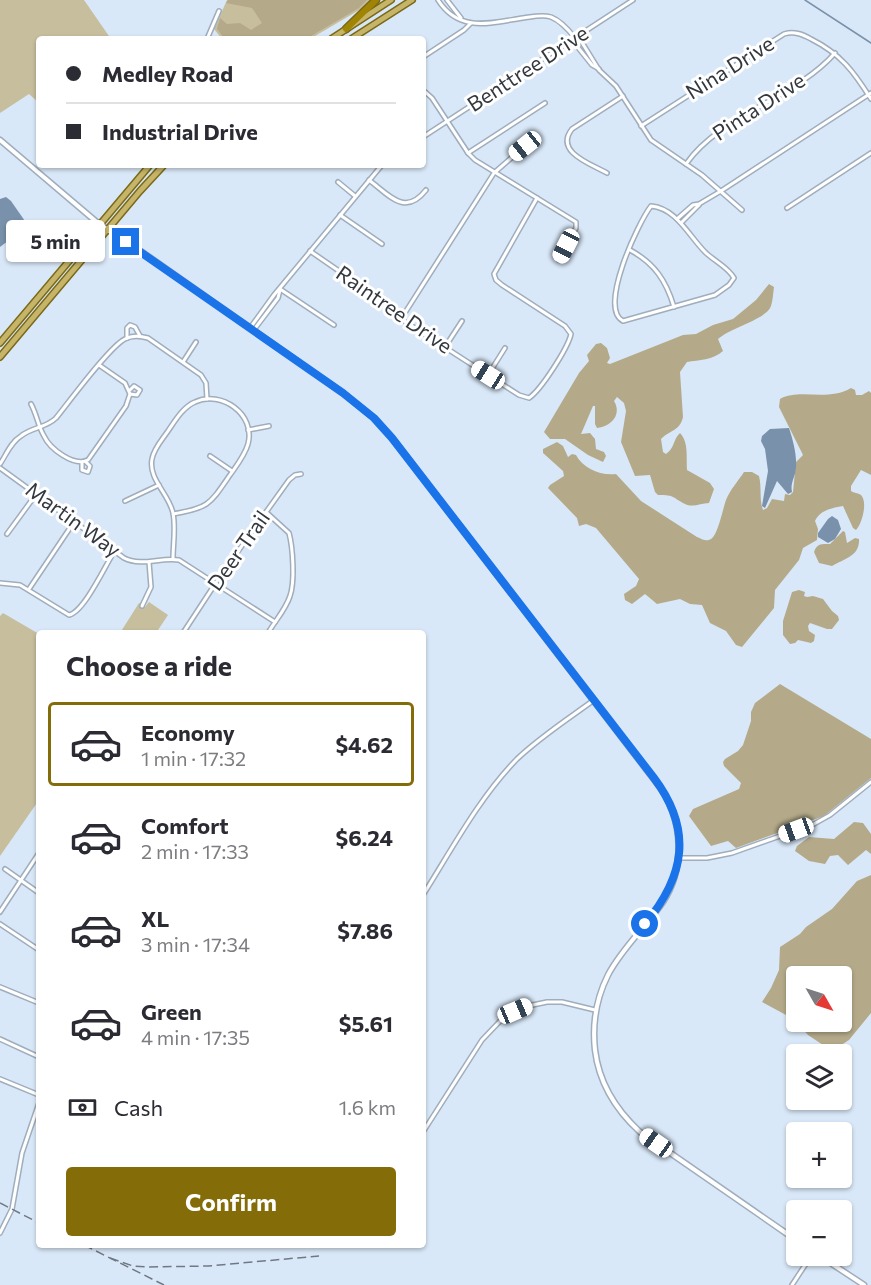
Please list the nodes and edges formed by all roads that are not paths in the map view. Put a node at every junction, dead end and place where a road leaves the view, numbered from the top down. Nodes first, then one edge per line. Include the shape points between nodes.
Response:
1 (376, 0) edge
2 (391, 0) edge
3 (412, 0) edge
4 (438, 0) edge
5 (447, 0) edge
6 (633, 0) edge
7 (219, 10) dead end
8 (462, 20) junction
9 (471, 23) junction
10 (346, 29) junction
11 (208, 36) edge
12 (336, 36) edge
13 (356, 36) edge
14 (575, 38) junction
15 (835, 53) junction
16 (426, 55) edge
17 (599, 69) junction
18 (426, 93) edge
19 (870, 94) edge
20 (623, 96) junction
21 (871, 99) edge
22 (545, 102) dead end
23 (448, 121) junction
24 (641, 126) junction
25 (426, 135) edge
26 (0, 140) edge
27 (525, 146) dead end
28 (468, 153) junction
29 (871, 153) edge
30 (686, 164) junction
31 (147, 168) edge
32 (161, 168) edge
33 (379, 168) edge
34 (494, 173) junction
35 (607, 173) dead end
36 (369, 180) junction
37 (338, 182) dead end
38 (426, 190) dead end
39 (721, 191) junction
40 (355, 196) junction
41 (537, 198) junction
42 (699, 204) junction
43 (787, 208) dead end
44 (742, 210) dead end
45 (340, 215) junction
46 (677, 219) junction
47 (681, 223) junction
48 (99, 224) junction
49 (107, 230) junction
50 (382, 244) dead end
51 (630, 250) junction
52 (310, 251) junction
53 (560, 260) dead end
54 (280, 289) junction
55 (674, 307) junction
56 (400, 319) junction
57 (462, 321) dead end
58 (334, 325) dead end
59 (251, 329) junction
60 (140, 336) junction
61 (127, 338) junction
62 (196, 342) dead end
63 (0, 343) edge
64 (445, 347) junction
65 (505, 348) dead end
66 (0, 357) edge
67 (183, 362) junction
68 (99, 365) junction
69 (488, 375) junction
70 (207, 399) junction
71 (31, 404) dead end
72 (269, 426) dead end
73 (41, 428) junction
74 (248, 430) junction
75 (210, 456) dead end
76 (0, 466) edge
77 (232, 471) junction
78 (301, 474) dead end
79 (159, 485) junction
80 (37, 493) junction
81 (125, 501) dead end
82 (266, 512) junction
83 (173, 514) junction
84 (74, 522) junction
85 (7, 534) dead end
86 (115, 551) junction
87 (172, 559) junction
88 (149, 561) junction
89 (0, 583) edge
90 (216, 583) junction
91 (29, 589) junction
92 (142, 606) dead end
93 (275, 622) junction
94 (185, 630) edge
95 (270, 630) edge
96 (594, 700) junction
97 (871, 782) edge
98 (36, 858) edge
99 (678, 858) junction
100 (5, 869) dead end
101 (21, 881) junction
102 (426, 890) edge
103 (36, 891) edge
104 (0, 912) edge
105 (0, 924) edge
106 (36, 948) edge
107 (0, 987) edge
108 (36, 1002) edge
109 (595, 1010) junction
110 (0, 1039) edge
111 (36, 1056) edge
112 (0, 1079) edge
113 (36, 1094) edge
114 (36, 1112) edge
115 (426, 1127) edge
116 (0, 1233) edge
117 (786, 1233) edge
118 (804, 1266) edge
119 (835, 1266) edge
120 (792, 1285) edge
121 (864, 1285) edge

1 - 10 highway
2 - 10 main road
3 - 13 main road
4 - 8 street via 448,13
5 - 8 street
6 - 14 street, Benttree Drive
7 - 11 street
8 - 9 street
9 - 14 street via 546,16 561,23
9 - 16 street
10 - 12 main road
14 - 17 street
14 - 17 street via 592,65
14 - 23 street, Benttree Drive
15 - 19 street, Nina Drive
15 - 24 street, Nina Drive via 804,35 785,34
15 - 30 street, Pinta Drive via 816,71 704,143
17 - 20 street
18 - 23 street
19 - 21 street, Nina Drive
19 - 39 street
20 - 24 street
20 - 35 street via 567,136 568,148 574,155
22 - 28 street
23 - 25 street, Benttree Drive
23 - 28 street
24 - 30 street via 652,141
26 - 48 street
27 - 34 street
28 - 34 street
29 - 43 street
30 - 39 street
31 - 48 main road
32 - 49 main road
33 - 36 street
34 - 41 street
34 - 56 street
36 - 38 street via 406,204 416,201
36 - 40 street
37 - 40 street
39 - 42 street
39 - 44 street
40 - 45 street
41 - 53 street via 576,222
41 - 69 street, Raintree Drive via 494,270 494,277 565,326 571,338 529,398
42 - 46 street
42 - 47 street
45 - 50 street
45 - 52 street
46 - 47 street
46 - 51 street via 651,206
47 - 55 street via 734,278 715,295
48 - 49 street
48 - 63 main road
49 - 59 street
49 - 66 main road
51 - 55 street via 657,270
51 - 55 street via 615,288 618,318 626,321
52 - 54 street
52 - 56 street, Raintree Drive via 368,291
54 - 58 street
54 - 59 street
56 - 64 street, Raintree Drive
57 - 64 street
59 - 96 street via 343,393 380,425
60 - 61 street
60 - 61 street via 130,325
60 - 67 street
61 - 68 street
62 - 67 street
64 - 69 street, Raintree Drive
65 - 69 street
67 - 70 street via 204,379
68 - 73 street via 56,418
68 - 73 street via 125,383 130,393 126,406 93,455 84,462 71,460 51,446
70 - 74 street via 231,404
70 - 79 street via 193,402 181,413 154,452 151,466
71 - 73 street
72 - 74 street
73 - 76 street via 18,438
74 - 77 street via 247,447
75 - 77 street
76 - 80 street, Martin Way
77 - 83 street via 205,506
78 - 82 street, Deer Trail via 290,480
79 - 81 street
79 - 83 street
80 - 84 street, Martin Way
80 - 85 street
82 - 90 street, Deer Trail
82 - 93 street via 287,530 291,541 292,590
83 - 87 street
84 - 86 street, Martin Way
84 - 91 street
86 - 88 street, Martin Way via 133,561
86 - 91 street via 75,613 69,615
87 - 88 street, Martin Way
87 - 90 street
88 - 92 street via 151,587
89 - 91 street via 16,583
90 - 93 street
90 - 94 street, Deer Trail
93 - 95 street
96 - 99 street via 668,800 677,823
96 - 102 street via 541,739 508,770
97 - 99 street via 830,815 796,830 732,854
98 - 101 street
99 - 109 street via 667,895 616,962
100 - 101 street
101 - 103 street
101 - 104 street
105 - 106 street
107 - 108 street
109 - 115 street via 546,1002 528,1005 503,1018 482,1040
109 - 117 street via 598,1065 619,1111 640,1132
110 - 111 street
112 - 113 street
114 - 116 street via 22,1153 12,1209
118 - 120 street
119 - 121 street

